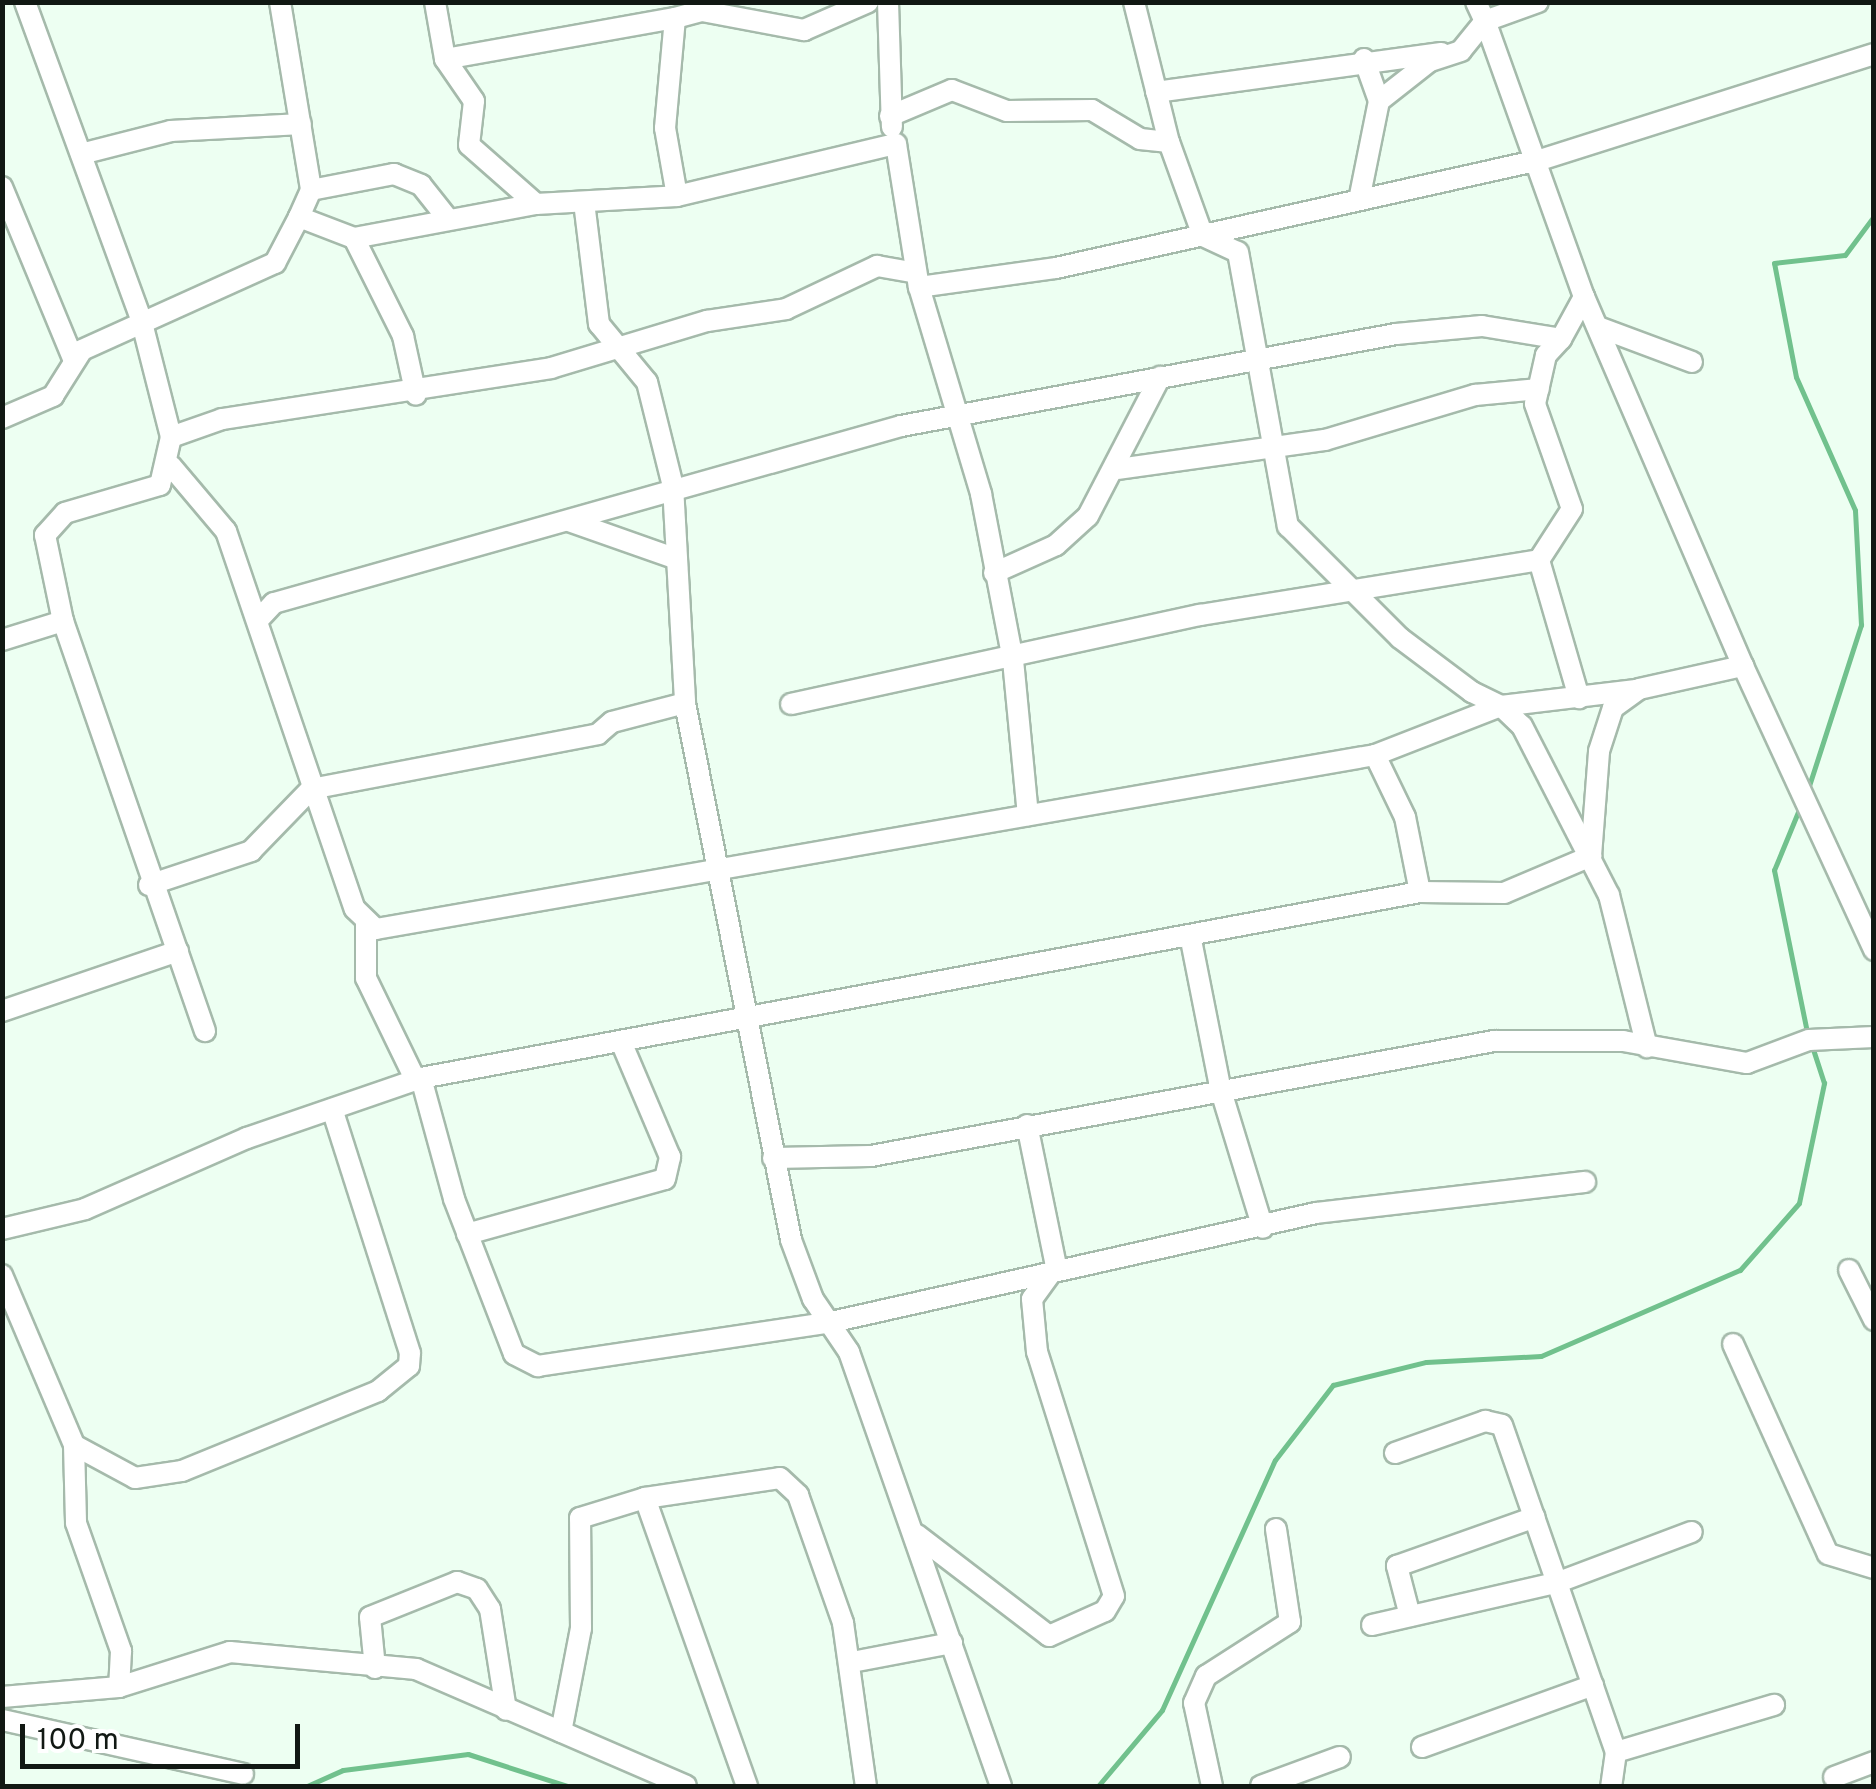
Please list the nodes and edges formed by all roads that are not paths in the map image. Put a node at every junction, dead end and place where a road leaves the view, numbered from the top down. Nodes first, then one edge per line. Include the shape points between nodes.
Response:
1 (25, 2) edge
2 (280, 2) edge
3 (435, 2) edge
4 (868, 2) edge
5 (888, 2) edge
6 (1134, 2) edge
7 (1538, 2) edge
8 (702, 7) edge
9 (1481, 12) edge
10 (674, 18) junction
11 (1461, 51) junction
12 (1874, 54) edge
13 (445, 59) junction
14 (1364, 60) junction
15 (1156, 92) junction
16 (1379, 101) junction
17 (890, 116) junction
18 (301, 124) junction
19 (1168, 142) junction
20 (896, 144) junction
21 (80, 154) junction
22 (1540, 160) junction
23 (2, 187) edge
24 (311, 190) junction
25 (677, 196) junction
26 (1360, 196) junction
27 (584, 202) junction
28 (536, 204) junction
29 (299, 217) junction
30 (448, 219) junction
31 (1203, 236) junction
32 (354, 238) junction
33 (917, 280) junction
34 (1584, 297) junction
35 (140, 320) junction
36 (1600, 328) junction
37 (1561, 339) junction
38 (612, 350) junction
39 (1258, 357) junction
40 (74, 361) junction
41 (1692, 362) dead end
42 (1160, 376) junction
43 (1539, 389) junction
44 (416, 395) junction
45 (961, 416) junction
46 (2, 418) edge
47 (171, 437) junction
48 (1261, 449) junction
49 (171, 466) junction
50 (1118, 469) junction
51 (673, 486) junction
52 (569, 521) junction
53 (677, 560) junction
54 (1539, 560) junction
55 (994, 572) junction
56 (1350, 588) junction
57 (259, 618) junction
58 (63, 621) junction
59 (2, 640) edge
60 (1012, 660) junction
61 (1744, 666) junction
62 (1639, 689) junction
63 (1579, 698) junction
64 (684, 703) junction
65 (790, 704) dead end
66 (1501, 706) junction
67 (1374, 754) junction
68 (311, 789) junction
69 (1028, 815) junction
70 (1591, 856) junction
71 (721, 866) junction
72 (149, 885) junction
73 (1420, 892) junction
74 (366, 923) junction
75 (1191, 940) junction
76 (178, 950) junction
77 (1874, 950) edge
78 (2, 1010) edge
79 (744, 1024) junction
80 (205, 1031) dead end
81 (1874, 1037) edge
82 (622, 1044) junction
83 (1647, 1047) junction
84 (418, 1080) junction
85 (1221, 1091) junction
86 (332, 1109) junction
87 (1026, 1126) junction
88 (773, 1158) junction
89 (1584, 1182) dead end
90 (1262, 1228) junction
91 (2, 1229) edge
92 (467, 1234) junction
93 (1850, 1270) dead end
94 (2, 1275) edge
95 (1050, 1275) junction
96 (1874, 1320) edge
97 (827, 1323) junction
98 (1733, 1344) dead end
99 (74, 1445) junction
100 (1395, 1454) dead end
101 (645, 1498) junction
102 (1535, 1518) junction
103 (1276, 1529) dead end
104 (1692, 1532) dead end
105 (915, 1534) junction
106 (1874, 1568) edge
107 (1556, 1583) junction
108 (1410, 1616) junction
109 (1372, 1625) dead end
110 (952, 1642) junction
111 (852, 1662) junction
112 (375, 1668) junction
113 (1593, 1685) junction
114 (119, 1687) junction
115 (2, 1697) edge
116 (1774, 1705) dead end
117 (506, 1710) junction
118 (2, 1720) edge
119 (562, 1732) junction
120 (1422, 1747) dead end
121 (1616, 1752) junction
122 (1340, 1756) dead end
123 (1874, 1762) edge
124 (243, 1774) dead end
125 (1834, 1777) dead end
126 (686, 1786) edge
127 (747, 1786) edge
128 (866, 1786) edge
129 (1001, 1786) edge
130 (1212, 1786) edge
131 (1261, 1786) edge
132 (1612, 1786) edge

1 - 21 street
2 - 18 street
3 - 13 street
4 - 8 street via 804,30
5 - 17 street
6 - 15 street
7 - 9 street
8 - 10 street
9 - 11 street
9 - 22 street
10 - 13 street
10 - 25 street via 666,128
11 - 14 street
11 - 16 street via 1430,61
12 - 22 street
13 - 28 street via 474,101 468,145
14 - 15 street
14 - 16 street
15 - 19 street
16 - 26 street
17 - 19 street via 952,90 1006,111 1092,110 1140,138
17 - 20 street
18 - 21 street via 171,132
18 - 24 street
19 - 31 street
20 - 25 street
20 - 33 street
21 - 35 street
22 - 26 street
22 - 34 street
23 - 40 street
24 - 29 street
24 - 30 street via 394,174 421,185
25 - 27 street
26 - 31 street
27 - 28 street
27 - 38 street via 593,296
28 - 30 street
29 - 32 street
29 - 35 street via 275,264
30 - 32 street
31 - 33 street
31 - 39 street via 1238,252
32 - 44 street via 403,336
33 - 38 street via 877,266 786,309
33 - 45 street
34 - 36 street
34 - 37 street
35 - 40 street
35 - 47 street
36 - 41 street
36 - 61 street
37 - 39 street via 1482,326
37 - 43 street via 1546,356
38 - 44 street
38 - 51 street via 647,382
39 - 42 street
39 - 48 street
40 - 46 street via 53,396
42 - 45 street
42 - 50 street
43 - 48 street via 1474,396 1377,429
43 - 54 street via 1534,404 1572,510
44 - 47 street via 222,419
45 - 51 street
45 - 55 street
47 - 49 street
48 - 50 street
48 - 56 street via 1288,526
49 - 57 street via 226,531
49 - 58 street via 142,494 50,522
50 - 55 street via 1073,532
51 - 52 street
51 - 53 street
52 - 53 street
52 - 57 street via 274,603
53 - 64 street
54 - 56 street
54 - 63 street
55 - 60 street
56 - 60 street
56 - 66 street via 1434,664
57 - 68 street via 270,682
58 - 59 street
58 - 72 street
60 - 65 street
60 - 69 street
61 - 62 street
61 - 77 street
62 - 63 street
62 - 70 street via 1603,726
63 - 66 street
64 - 68 street via 598,734
64 - 71 street
66 - 67 street
66 - 70 street via 1522,726
67 - 69 street
67 - 73 street via 1406,817
68 - 72 street via 251,851
68 - 74 street
69 - 71 street
70 - 73 street via 1504,893
70 - 83 street
71 - 74 street via 396,931
71 - 79 street
72 - 76 street
73 - 75 street
74 - 84 street via 366,978
75 - 79 street
75 - 85 street
76 - 78 street
76 - 80 street
79 - 82 street
79 - 88 street via 762,1068 757,1092
81 - 83 street via 1810,1040 1747,1063
82 - 84 street
82 - 92 street via 670,1158 664,1180
83 - 85 street via 1550,1036 1494,1041
84 - 86 street
84 - 92 street
85 - 87 street
85 - 90 street
86 - 91 street via 85,1209
86 - 99 street via 409,1366 378,1391 169,1476 135,1478
87 - 88 street via 871,1156
87 - 95 street via 1054,1245
88 - 97 street via 796,1253
89 - 90 street via 1316,1213
90 - 95 street
92 - 97 street via 514,1354 538,1366
93 - 96 street
94 - 99 street
95 - 97 street
95 - 105 street via 1032,1299 1036,1352 1114,1596 1105,1611 1049,1636
97 - 105 street via 849,1352
98 - 106 street via 1828,1554
99 - 114 street via 76,1523 121,1651
100 - 102 street via 1485,1421 1502,1424
101 - 111 street via 786,1481 822,1553
101 - 119 street via 580,1518 581,1628
101 - 127 street
102 - 107 street
102 - 108 street via 1397,1566
103 - 130 street via 1290,1622 1206,1676 1194,1703
104 - 107 street
105 - 110 street
107 - 108 street
107 - 113 street
108 - 109 street
110 - 111 street
110 - 129 street
111 - 128 street
112 - 114 street via 230,1652
112 - 117 street via 416,1669
112 - 117 street via 370,1618 457,1582 490,1609
113 - 120 street
113 - 121 street
114 - 115 street
116 - 121 street
117 - 119 street
118 - 124 street
119 - 126 street
121 - 132 street
122 - 131 street
123 - 125 street

